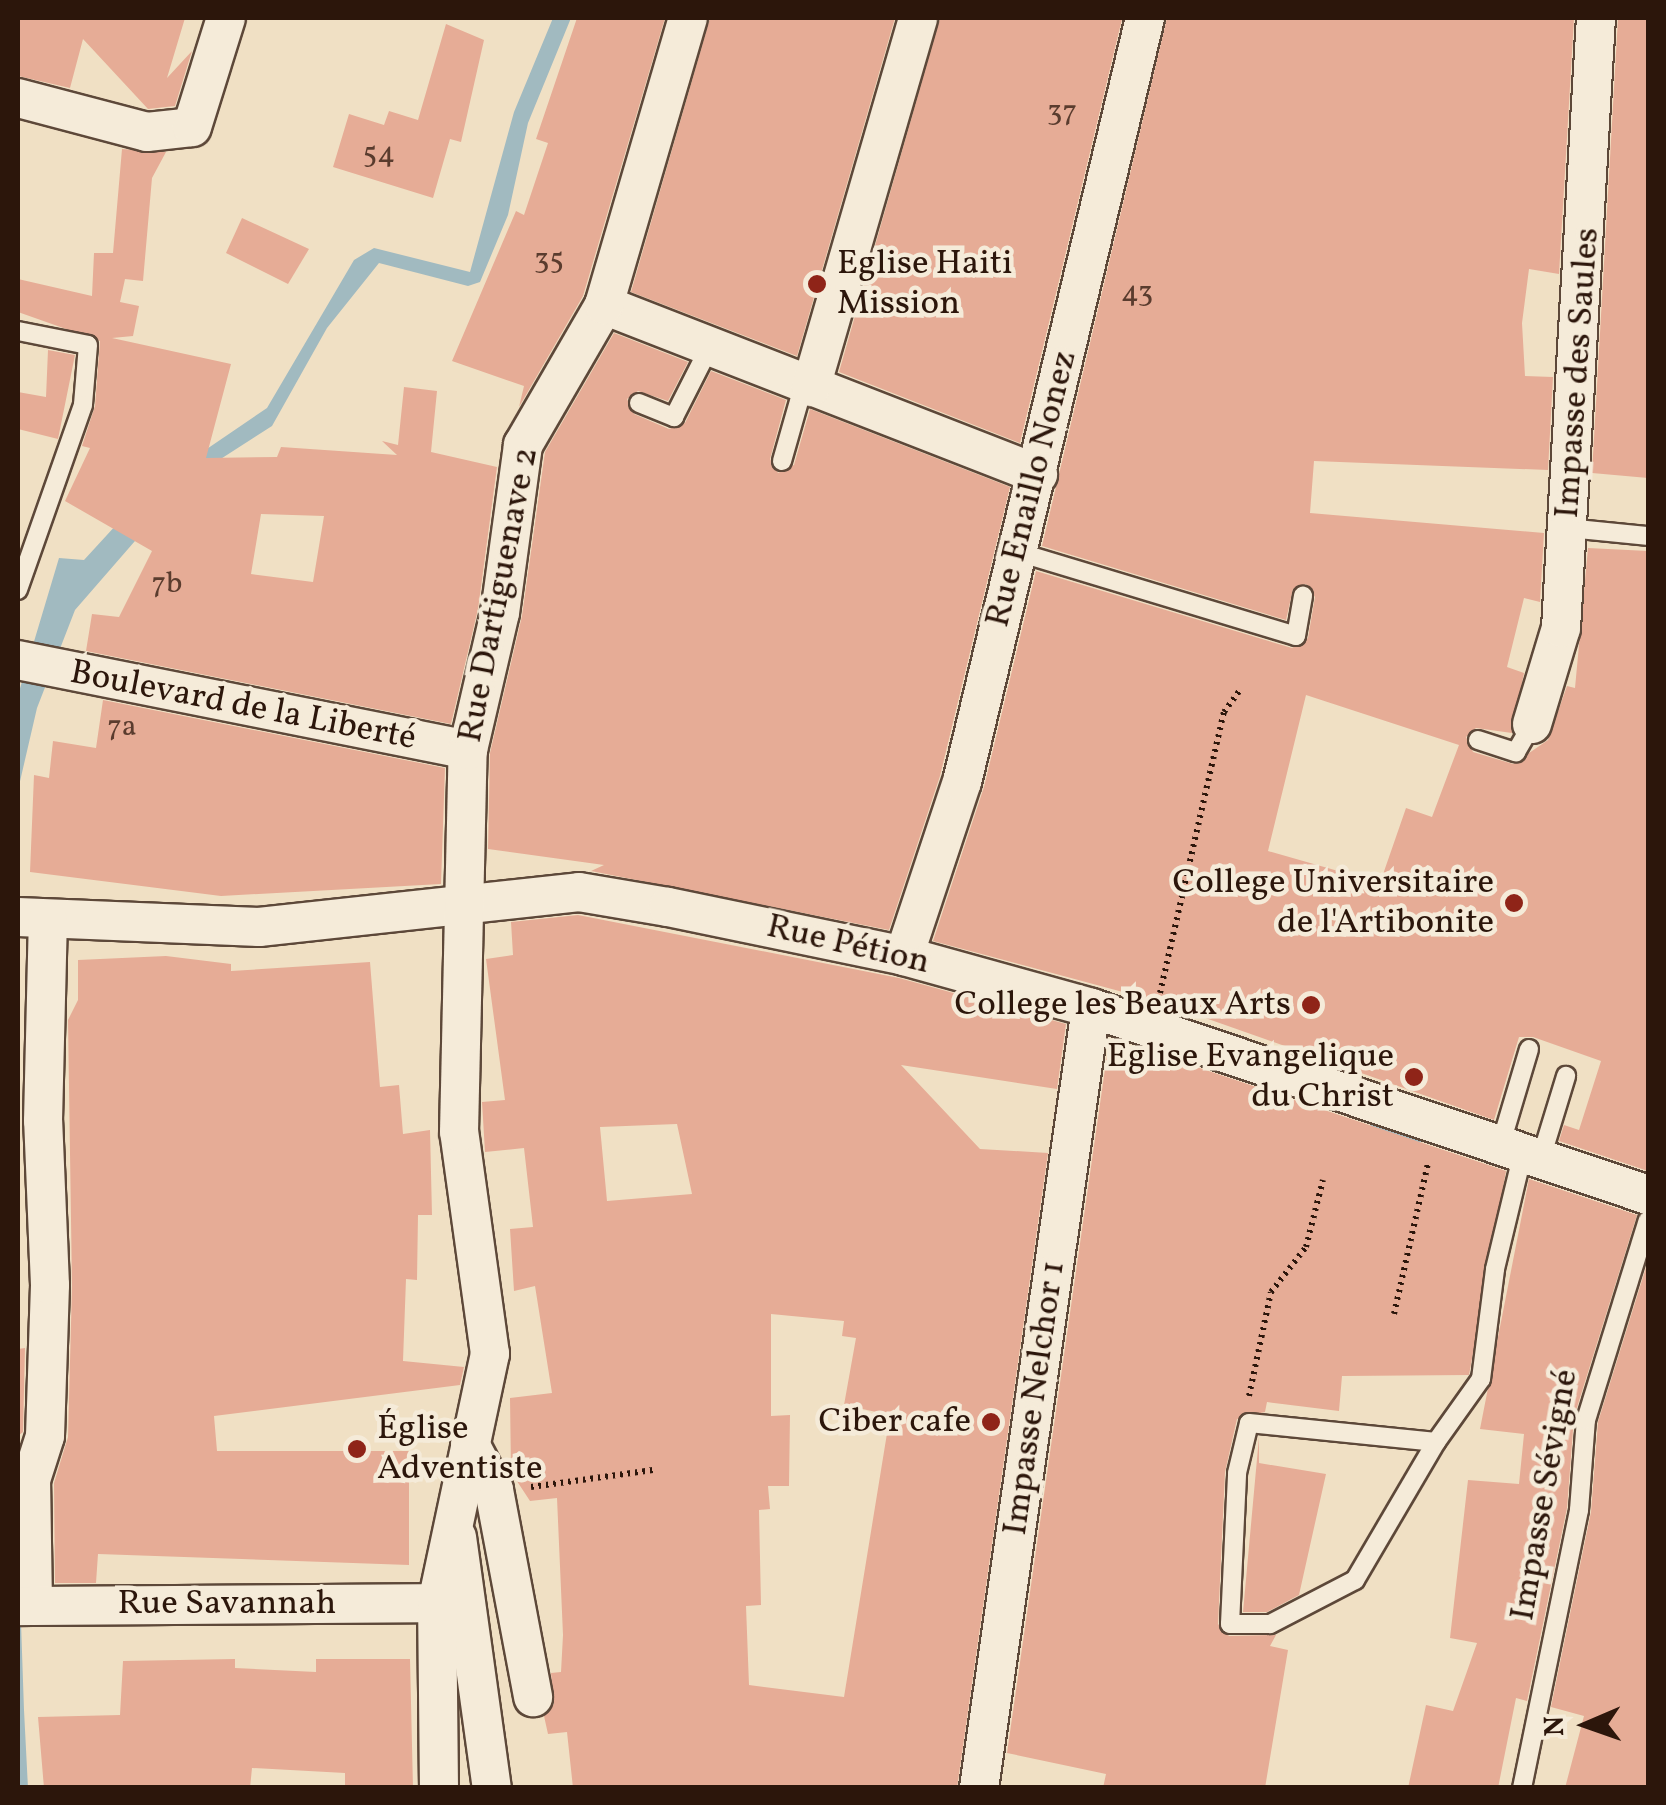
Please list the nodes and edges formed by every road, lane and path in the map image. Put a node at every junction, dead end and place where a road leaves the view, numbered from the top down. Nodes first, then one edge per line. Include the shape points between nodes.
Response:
1 (226, 18) edge
2 (688, 18) edge
3 (918, 18) edge
4 (1146, 18) edge
5 (1596, 18) edge
6 (18, 98) edge
7 (604, 305) junction
8 (18, 331) edge
9 (710, 346) junction
10 (807, 385) junction
11 (639, 403) dead end
12 (782, 460) dead end
13 (1038, 474) junction
14 (1568, 528) junction
15 (1648, 536) edge
16 (1021, 553) junction
17 (18, 590) edge
18 (1303, 596) dead end
19 (33, 664) edge
20 (1239, 691) dead end
21 (1532, 724) joint
22 (1478, 740) dead end
23 (468, 750) junction
24 (458, 904) junction
25 (28, 918) edge
26 (904, 956) junction
27 (1091, 1008) junction
28 (1150, 1028) junction
29 (1529, 1048) dead end
30 (1566, 1076) dead end
31 (1433, 1146) dead end
32 (1520, 1158) junction
33 (1323, 1180) dead end
34 (1648, 1195) edge
35 (1648, 1220) edge
36 (1394, 1314) dead end
37 (1249, 1424) junction
38 (1436, 1442) junction
39 (470, 1444) junction
40 (653, 1470) dead end
41 (494, 1490) junction
42 (454, 1520) junction
43 (438, 1603) junction
44 (25, 1606) edge
45 (533, 1697) dead end
46 (440, 1788) edge
47 (492, 1788) edge
48 (979, 1788) edge
49 (1522, 1788) edge

1 - 6 street via 192,127 148,132
2 - 7 street, Rue Dartiguenave 2
3 - 10 street
4 - 13 street, Rue Enaillo Nonez
5 - 14 street, Impasse des Saules
7 - 9 street
7 - 23 street, Rue Dartiguenave 2 via 523,445 500,612
8 - 17 lane via 88,345 83,405
9 - 10 street
9 - 11 lane via 674,417
10 - 12 lane
10 - 13 street
13 - 16 street, Rue Enaillo Nonez
14 - 15 lane
14 - 21 street, Impasse des Saules via 1561,628
16 - 18 lane via 1296,636
16 - 26 street, Rue Enaillo Nonez via 962,782
19 - 23 street, Boulevard de la Liberté
20 - 28 path via 1224,712
21 - 22 lane via 1516,752
23 - 24 street, Rue Dartiguenave 2
24 - 25 street, Rue Pétion via 398,918 259,928
24 - 26 street, Rue Pétion via 578,892
24 - 39 street, Rue Dartiguenave 2 via 459,1132 490,1354
25 - 44 street via 50,1286 45,1436 31,1480
26 - 27 street, Rue Pétion
27 - 28 street, Rue Pétion
27 - 48 street, Impasse Nelchor 1
28 - 32 street, Rue Pétion
29 - 32 lane
30 - 32 lane
31 - 36 path
32 - 34 street, Rue Pétion
32 - 38 lane via 1481,1379
33 - 37 path via 1306,1247 1288,1262 1263,1316 1248,1382
35 - 49 lane, Impasse Sévigné via 1586,1420 1579,1510
37 - 38 lane
37 - 38 lane via 1237,1474 1230,1624 1270,1624 1355,1580
39 - 41 street
39 - 42 street, Rue Dartiguenave 2
40 - 41 path via 634,1478
41 - 45 street
42 - 43 street, Rue Dartiguenave 2
42 - 47 street
43 - 44 street, Rue Savannah
43 - 46 street, Rue Dartiguenave 2

